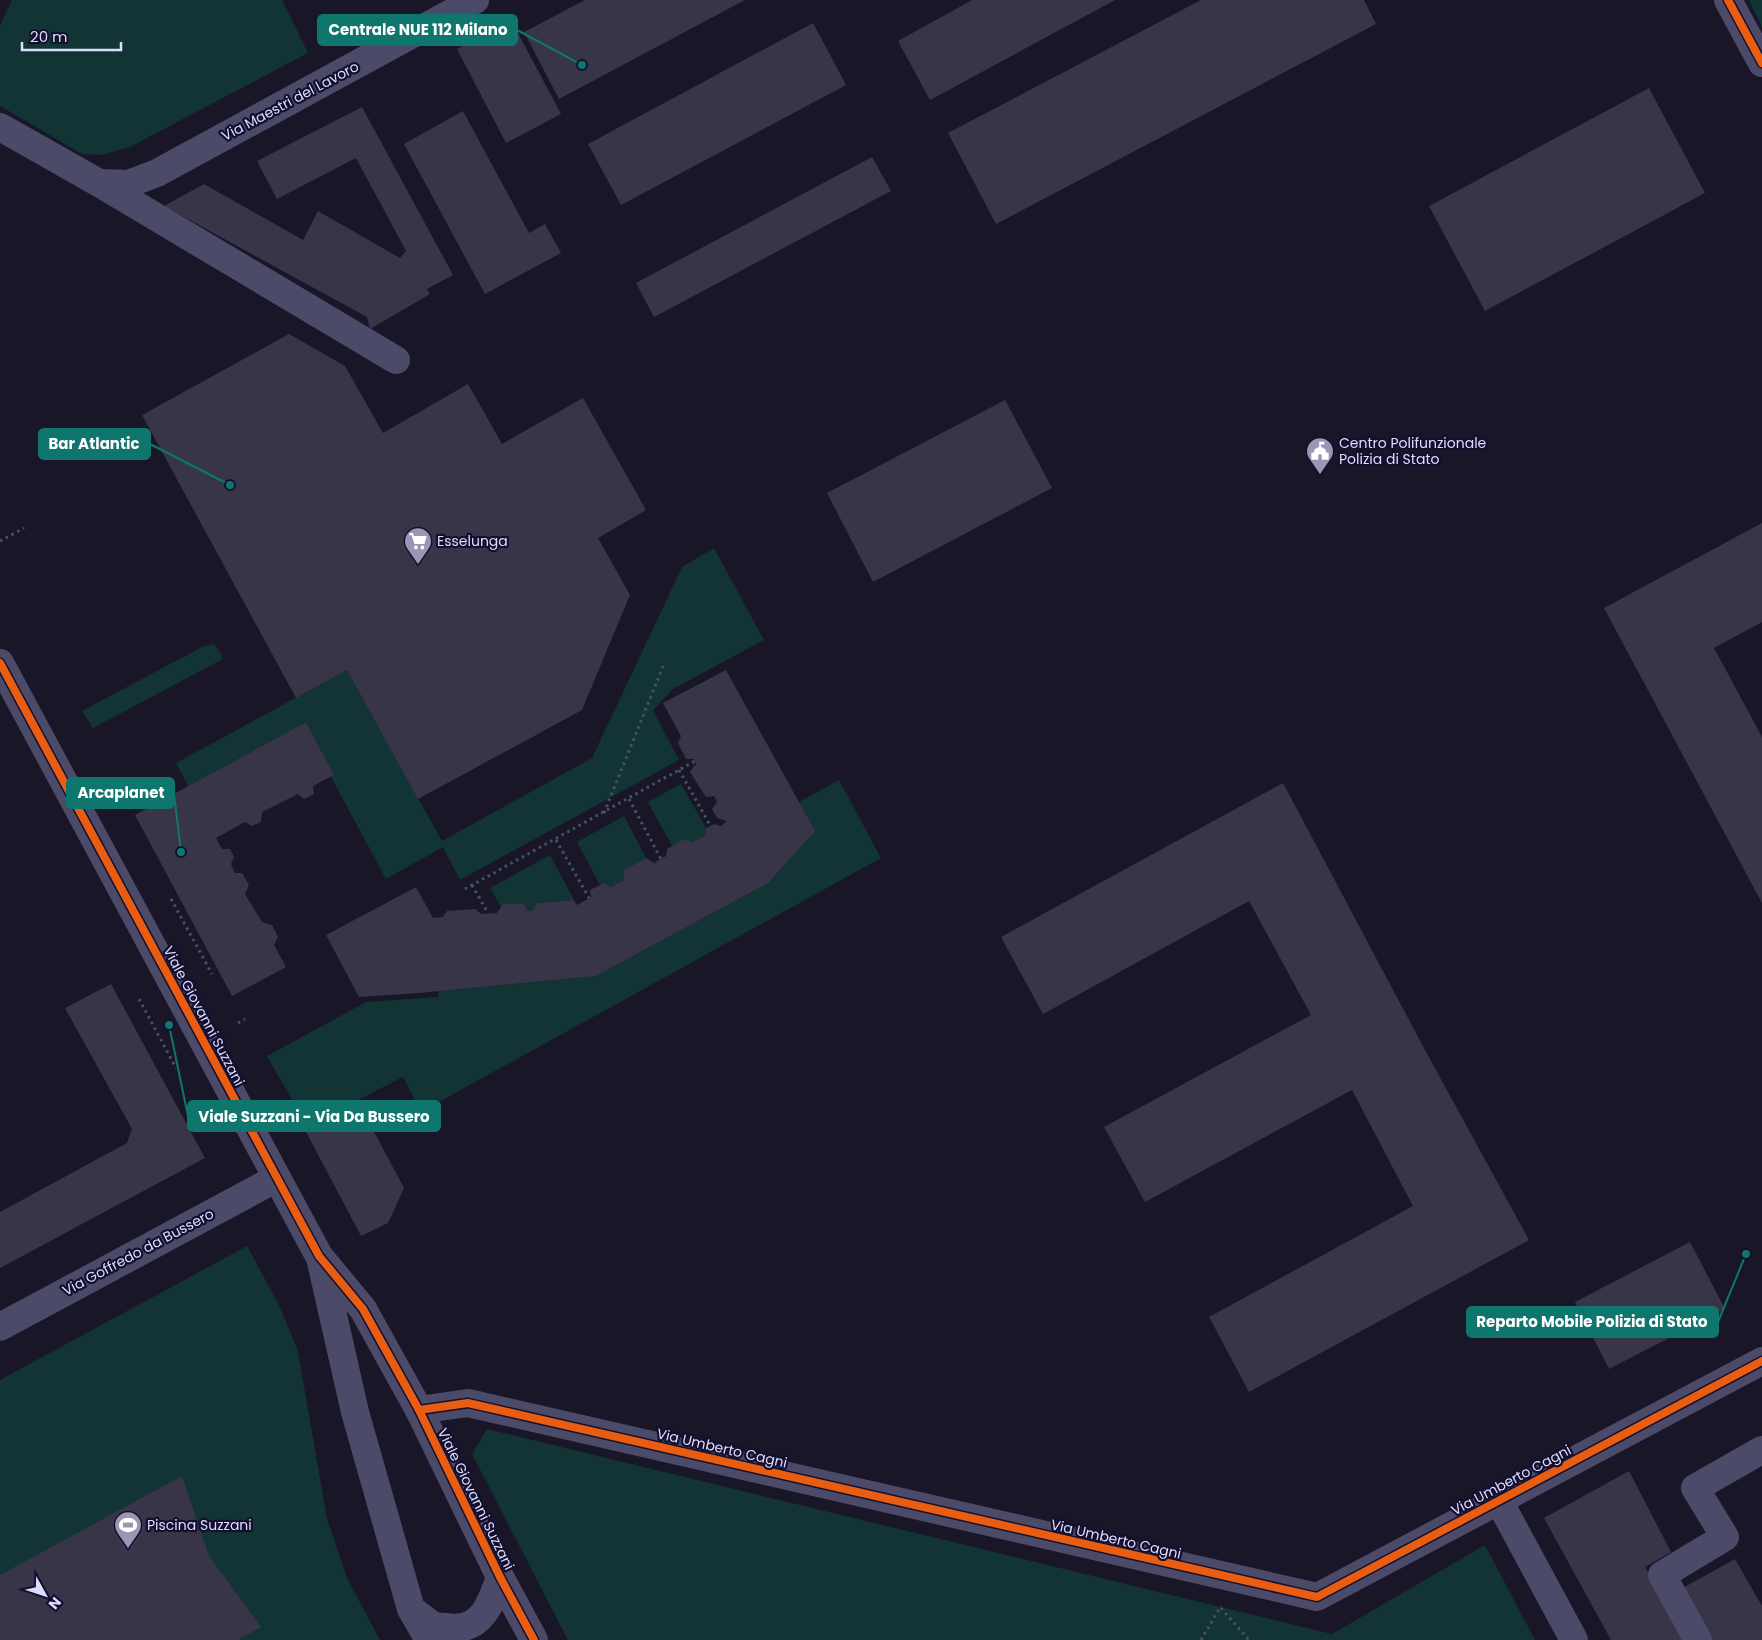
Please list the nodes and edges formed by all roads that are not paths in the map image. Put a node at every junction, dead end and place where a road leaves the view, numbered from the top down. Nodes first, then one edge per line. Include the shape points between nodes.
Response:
1 (475, 0) edge
2 (1728, 0) edge
3 (1762, 63) edge
4 (0, 127) edge
5 (99, 183) junction
6 (396, 360) dead end
7 (0, 663) edge
8 (277, 1178) junction
9 (319, 1256) junction
10 (0, 1327) edge
11 (1762, 1361) edge
12 (419, 1410) junction
13 (1762, 1450) edge
14 (1499, 1501) junction
15 (500, 1577) junction
16 (411, 1609) junction
17 (429, 1640) edge
18 (534, 1640) edge
19 (1574, 1640) edge
20 (1698, 1640) edge

1 - 5 street, Via Maestri del Lavoro via 157,172 128,184
2 - 3 street
4 - 5 street, Via Maestri del Lavoro
5 - 6 street, Via Maestri del Lavoro
7 - 8 street, Viale Giovanni Suzzani
8 - 9 street, Viale Giovanni Suzzani
8 - 10 street, Via Goffredo da Bussero
9 - 12 street, Viale Giovanni Suzzani via 363,1309
9 - 16 street, Viale Giovanni Suzzani via 355,1412
11 - 14 street, Via Umberto Cagni
12 - 14 street, Via Umberto Cagni via 468,1403 1317,1597
12 - 15 street, Viale Giovanni Suzzani
13 - 20 street via 1695,1488 1725,1537 1662,1575
14 - 19 street
15 - 16 street, Viale Giovanni Suzzani via 492,1601 472,1625 455,1629 433,1625
15 - 18 street, Viale Giovanni Suzzani
16 - 17 street, Viale Giovanni Suzzani

